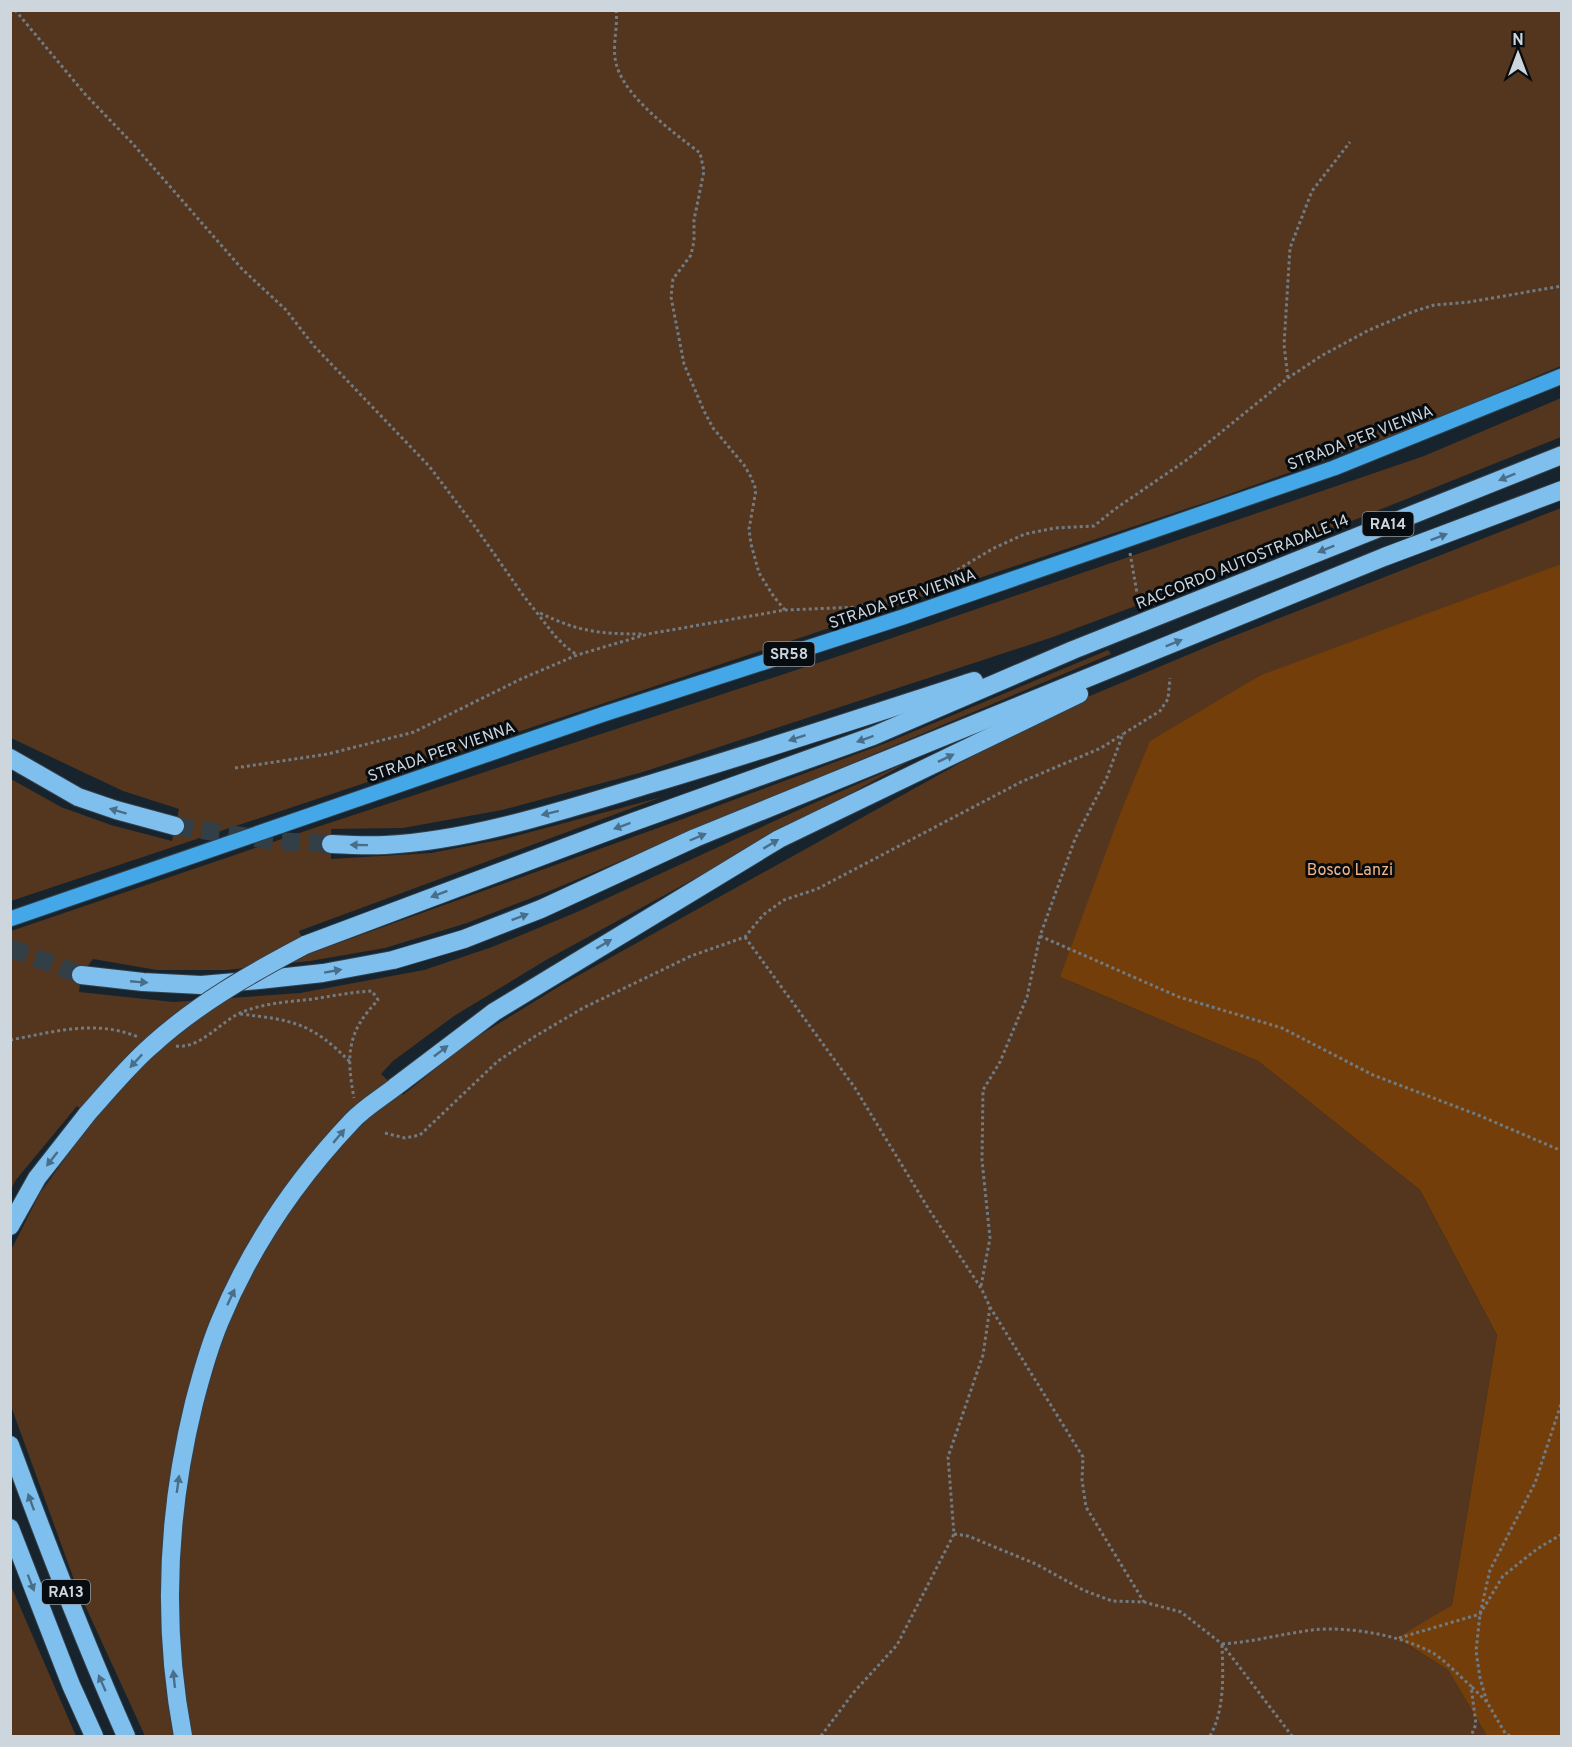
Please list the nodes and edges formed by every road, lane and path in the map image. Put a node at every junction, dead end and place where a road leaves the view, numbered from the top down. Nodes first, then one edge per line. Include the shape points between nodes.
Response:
1 (15, 10) edge
2 (616, 10) edge
3 (1350, 142) dead end
4 (1562, 286) edge
5 (1562, 376) edge
6 (1288, 378) junction
7 (1562, 455) edge
8 (1562, 490) edge
9 (1128, 539) junction
10 (1137, 593) dead end
11 (785, 610) junction
12 (538, 612) junction
13 (648, 634) junction
14 (1073, 650) junction
15 (578, 655) junction
16 (1119, 665) junction
17 (1170, 678) dead end
18 (1124, 734) junction
19 (10, 758) edge
20 (235, 768) dead end
21 (175, 826) tunnel mouth
22 (331, 844) tunnel mouth
23 (10, 919) edge
24 (1040, 936) junction
25 (745, 937) junction
26 (81, 975) tunnel mouth
27 (239, 1014) junction
28 (10, 1040) edge
29 (147, 1040) dead end
30 (167, 1046) dead end
31 (350, 1062) junction
32 (354, 1098) dead end
33 (386, 1133) dead end
34 (1562, 1151) edge
35 (10, 1226) edge
36 (981, 1288) junction
37 (990, 1307) junction
38 (1562, 1401) edge
39 (10, 1445) edge
40 (10, 1528) edge
41 (954, 1534) junction
42 (1562, 1534) edge
43 (1144, 1602) junction
44 (1480, 1614) junction
45 (1397, 1638) junction
46 (1222, 1644) junction
47 (1471, 1686) junction
48 (1487, 1702) junction
49 (94, 1737) edge
50 (126, 1737) edge
51 (183, 1737) edge
52 (820, 1737) edge
53 (1210, 1737) edge
54 (1292, 1737) edge
55 (1471, 1737) edge
56 (1510, 1737) edge

1 - 12 path via 242,269 286,310 429,466
2 - 11 path via 618,74 630,92 700,153 704,171 694,241 691,255 673,279 673,308 684,364 704,411 756,490 749,529 751,544 759,573
3 - 6 path via 1312,191 1290,248 1284,345
4 - 6 path via 1412,312 1369,330
5 - 9 main road, STRADA PER VIENNA / SR58 via 1334,468
6 - 11 path via 1188,459 1094,526 1025,534 940,580 896,598 857,607
7 -> 14 highway, RACCORDO AUTOSTRADALE 14 / RA14
16 -> 8 highway, RA14
9 - 10 path
9 - 23 main road, STRADA PER VIENNA / SR58
11 - 13 path
12 - 13 path via 588,632
12 - 15 path via 566,647
13 - 15 path
14 -> 22 highway via 571,808 444,838 386,845
14 -> 35 highway, bridge via 873,736 305,945 198,1008 150,1046 88,1113 37,1178
15 - 20 path via 414,732 328,754
26 -> 16 highway via 201,985 323,973 393,960 464,939 541,909 695,838
51 -> 16 highway, bridge via 170,1640 169,1580 180,1473 202,1375 219,1322 267,1229 353,1119 494,1012 779,839 1084,691
17 - 18 path via 1168,699 1160,711
18 - 24 path via 1076,839
18 - 25 path via 1021,782 817,889 784,900 763,915
21 -> 19 highway via 78,797
24 - 34 path via 1179,997 1282,1028 1373,1075
24 - 36 path via 1027,997 1000,1062 983,1090 982,1160 990,1238
25 - 33 path via 691,956 583,1008 534,1037 498,1061 420,1136 405,1138
25 - 36 path via 855,1088
27 - 30 path via 196,1044
27 - 31 path via 309,1028
27 - 31 path via 264,1005 372,991 378,1000 355,1028
28 - 29 path via 65,1028 100,1027
31 - 32 path
36 - 37 path
37 - 41 path via 983,1355 948,1457
37 - 43 path via 1083,1457 1086,1507
38 - 44 path via 1535,1483 1490,1570
50 -> 39 highway, RA13
40 -> 49 highway, RA13
41 - 43 path via 1035,1564 1092,1594 1112,1601
41 - 52 path via 897,1645
42 - 44 path via 1503,1576
43 - 46 path via 1181,1612
44 - 45 path
44 - 48 path via 1476,1651
45 - 46 path via 1315,1630
45 - 47 path via 1434,1654
46 - 53 path via 1223,1681 1216,1725
46 - 54 path
47 - 48 path
47 - 55 path via 1476,1724
48 - 56 path

